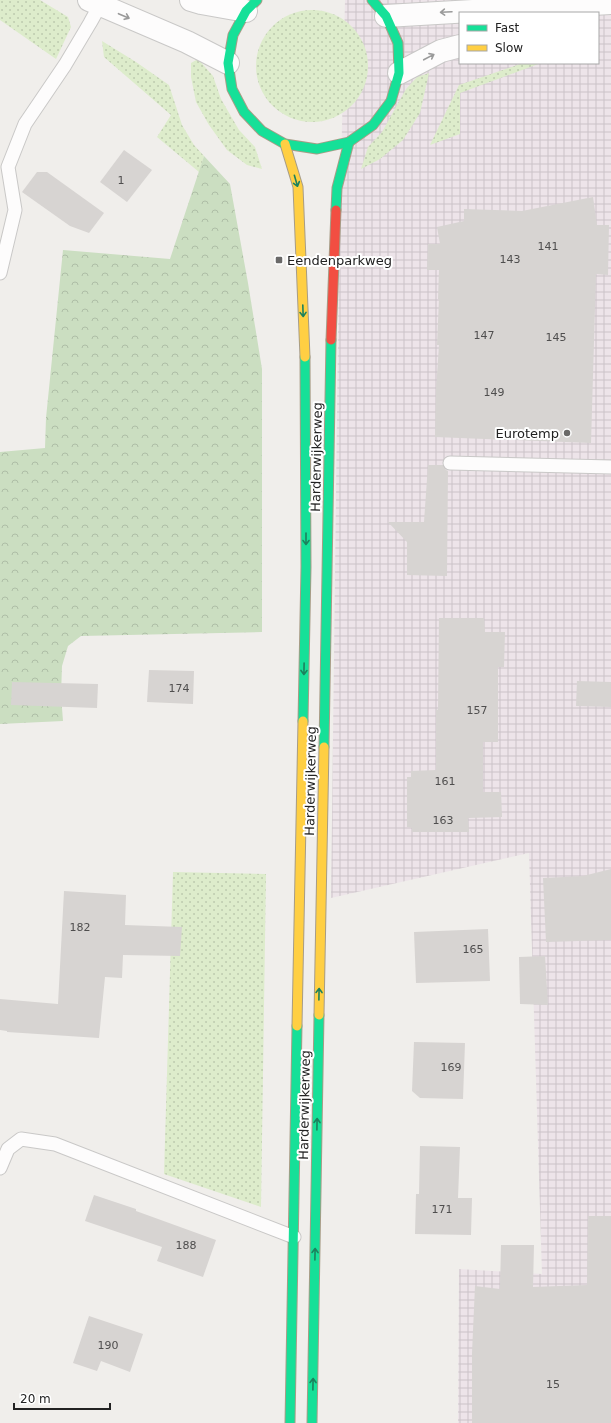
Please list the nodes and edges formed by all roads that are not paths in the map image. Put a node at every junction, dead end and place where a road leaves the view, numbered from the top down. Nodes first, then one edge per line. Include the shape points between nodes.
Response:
1 (191, 0) edge
2 (97, 2) edge
3 (611, 3) edge
4 (251, 5) edge
5 (556, 6) edge
6 (611, 7) edge
7 (379, 8) edge
8 (594, 12) edge
9 (459, 46) edge
10 (228, 63) junction
11 (399, 73) junction
12 (349, 142) junction
13 (285, 144) junction
14 (0, 273) edge
15 (450, 463) dead end
16 (611, 467) edge
17 (0, 1168) edge
18 (294, 1236) junction
19 (290, 1423) edge
20 (312, 1423) edge

1 - 4 street via 201,3
2 -> 10 street
2 - 14 lane via 65,65 25,124 8,167 15,210
3 - 5 street
4 - 10 main road via 233,35
5 -> 7 street
6 - 8 street
7 - 11 main road via 398,43
11 -> 9 street via 441,51
10 - 13 main road via 232,89 244,112 262,131
11 - 12 main road via 391,101 373,125
12 - 13 main road via 317,149
20 -> 12 main road, Harderwijkerweg via 332,304 337,188
13 -> 18 main road, Harderwijkerweg via 298,187 305,351 306,568
15 - 16 lane
17 - 18 lane via 8,1149 21,1139 55,1144
18 - 19 main road, Harderwijkerweg

